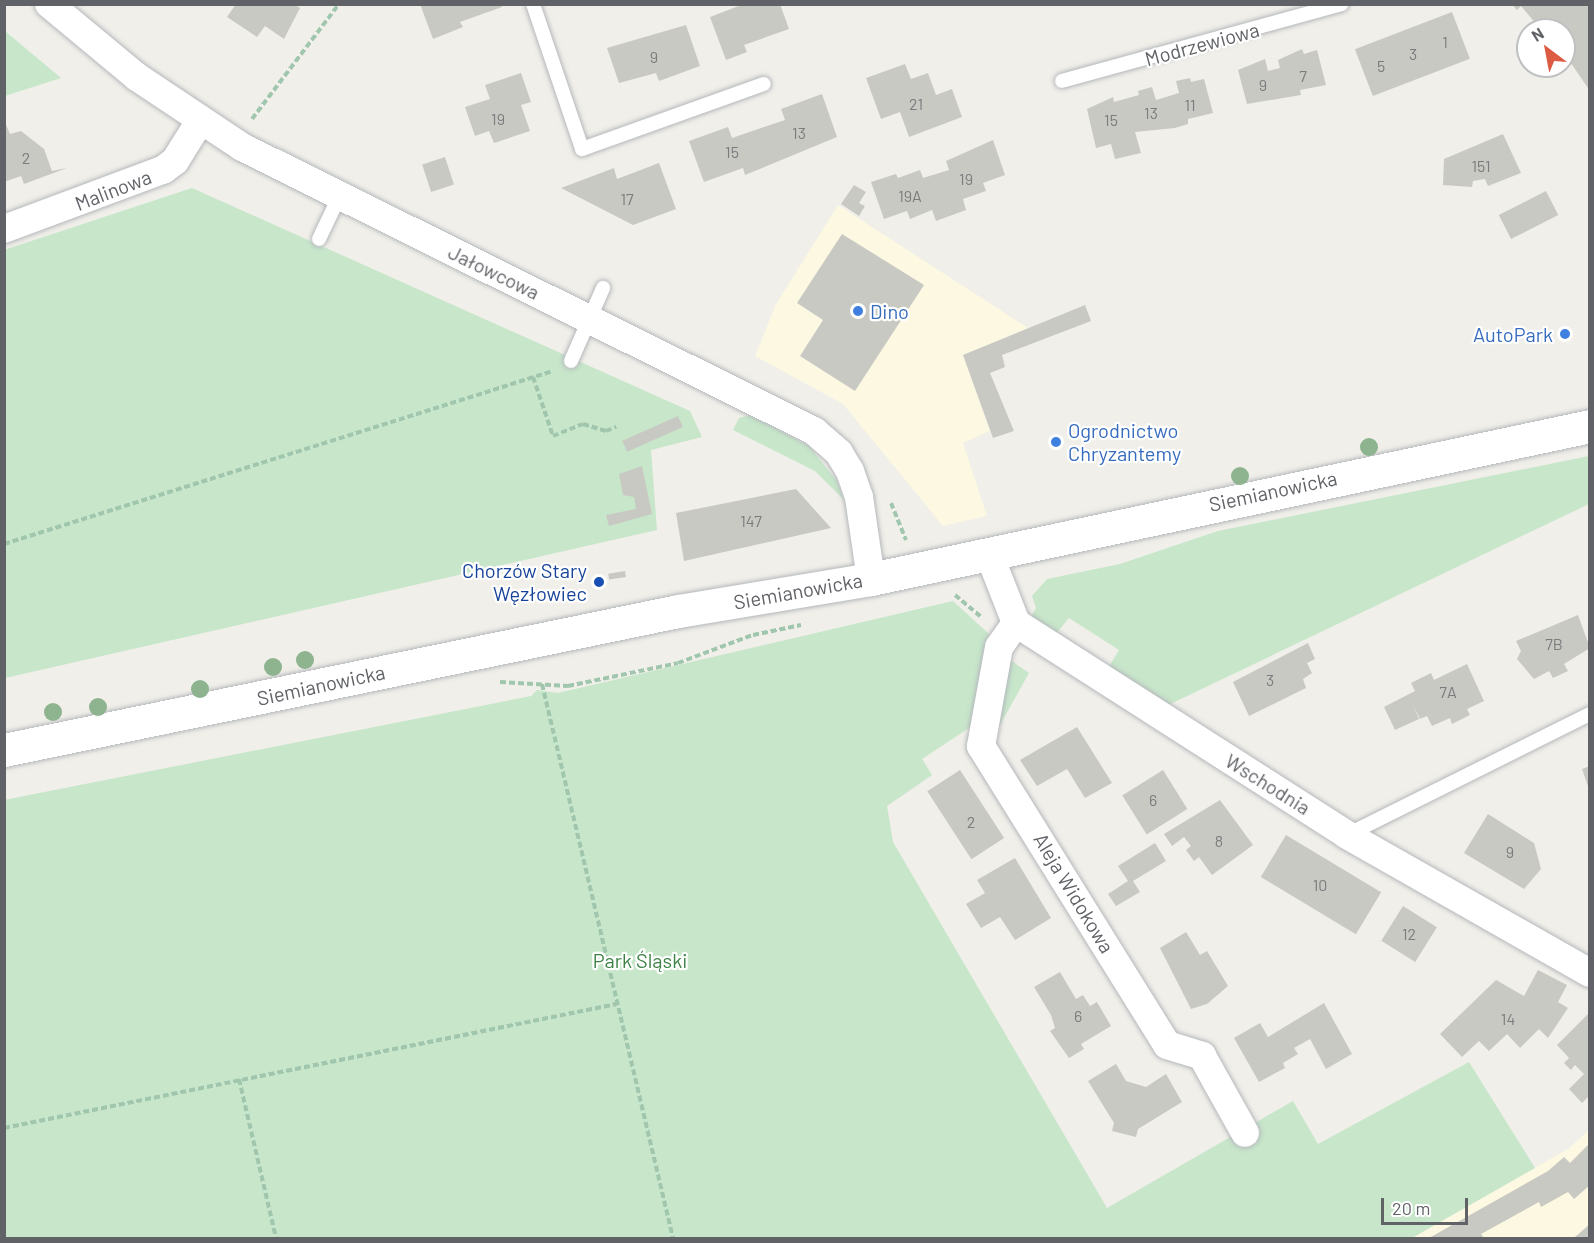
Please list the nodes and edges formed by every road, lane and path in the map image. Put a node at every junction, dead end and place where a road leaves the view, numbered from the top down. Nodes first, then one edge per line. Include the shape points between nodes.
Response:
1 (49, 4) edge
2 (339, 4) edge
3 (533, 4) edge
4 (1342, 4) edge
5 (1062, 81) dead end
6 (764, 84) dead end
7 (255, 116) dead end
8 (200, 121) junction
9 (339, 197) junction
10 (4, 229) edge
11 (319, 239) dead end
12 (603, 288) dead end
13 (590, 319) junction
14 (566, 365) joint
15 (533, 377) junction
16 (616, 426) dead end
17 (1590, 426) edge
18 (4, 544) edge
19 (989, 554) junction
20 (871, 579) junction
21 (945, 594) dead end
22 (986, 615) dead end
23 (1016, 623) junction
24 (806, 624) dead end
25 (495, 682) dead end
26 (542, 684) junction
27 (1590, 714) edge
28 (4, 750) edge
29 (1347, 835) junction
30 (1590, 973) edge
31 (617, 1004) junction
32 (239, 1078) junction
33 (4, 1128) edge
34 (1245, 1133) dead end
35 (276, 1239) edge
36 (673, 1239) edge

1 - 8 street, Jałowcowa via 137,77
2 - 7 path
3 - 6 lane via 582,149
4 - 5 lane, Modrzewiowa
8 - 9 street, Jałowcowa
8 - 10 street, Malinowa via 178,156 163,171
9 - 11 lane
9 - 13 street, Jałowcowa
12 - 13 lane
13 - 14 lane
13 - 20 street, Jałowcowa via 803,424 828,442 845,462 857,490
14 - 15 path
15 - 16 path via 553,436 583,424 606,431
15 - 18 path
17 - 19 street, Siemianowicka via 1144,517
19 - 20 street, Siemianowicka
19 - 23 street
20 - 28 street, Siemianowicka via 678,611
21 - 22 path via 960,596 981,617
23 - 29 street, Wschodnia
23 - 34 street, Aleja Widokowa via 999,647 981,746 1167,1045 1202,1056
24 - 26 path via 753,635 678,663 568,686
25 - 26 path
26 - 31 path
27 - 29 lane
29 - 30 street, Wschodnia
31 - 32 path
31 - 36 path
32 - 33 path
32 - 35 path

